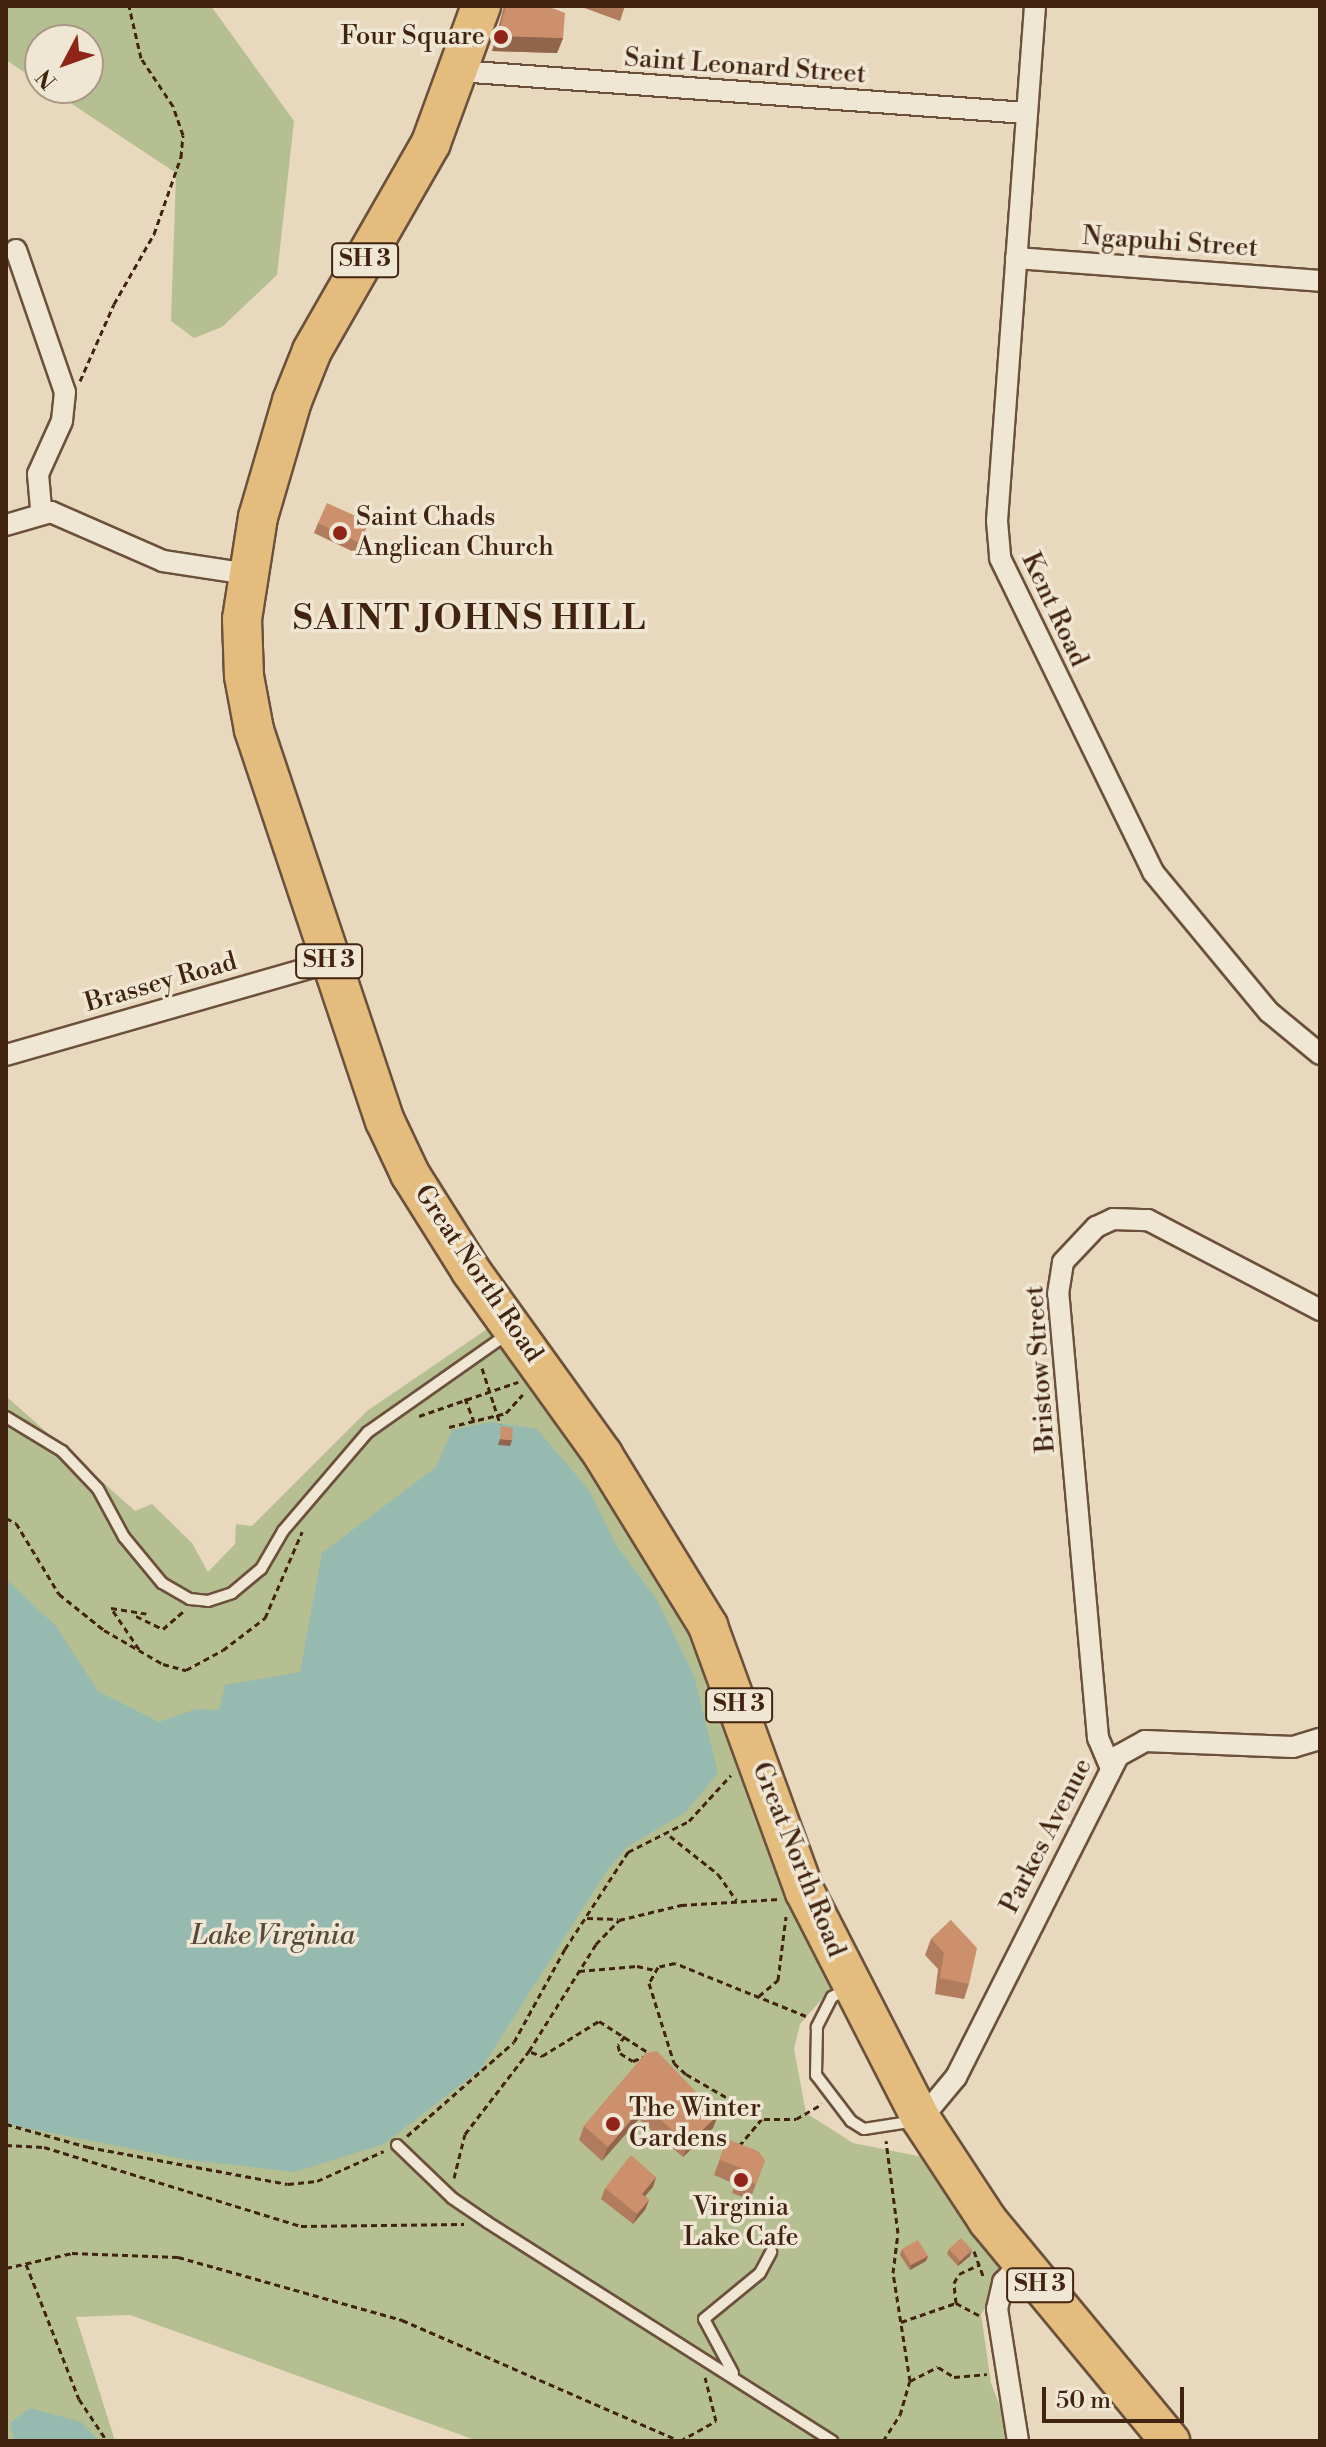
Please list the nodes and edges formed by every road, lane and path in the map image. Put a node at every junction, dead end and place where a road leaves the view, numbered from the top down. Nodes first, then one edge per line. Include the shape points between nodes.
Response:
1 (129, 6) edge
2 (481, 6) edge
3 (1035, 6) edge
4 (459, 71) junction
5 (1026, 113) junction
6 (16, 250) dead end
7 (1016, 258) junction
8 (1320, 281) edge
9 (65, 404) junction
10 (41, 512) junction
11 (6, 525) edge
12 (248, 574) junction
13 (330, 962) junction
14 (1320, 1054) edge
15 (6, 1055) edge
16 (1320, 1310) edge
17 (514, 1329) junction
18 (489, 1389) junction
19 (465, 1398) junction
20 (6, 1417) edge
21 (406, 1421) dead end
22 (474, 1421) junction
23 (449, 1427) dead end
24 (502, 1430) edge
25 (6, 1518) edge
26 (303, 1530) dead end
27 (190, 1599) junction
28 (147, 1614) dead end
29 (136, 1616) junction
30 (139, 1649) junction
31 (1320, 1739) edge
32 (1110, 1766) junction
33 (725, 1779) dead end
34 (670, 1835) junction
35 (736, 1900) junction
36 (587, 1918) junction
37 (619, 1920) junction
38 (654, 1970) junction
39 (578, 1972) junction
40 (850, 1987) junction
41 (759, 1996) junction
42 (824, 2014) junction
43 (626, 2035) junction
44 (529, 2051) junction
45 (674, 2061) junction
46 (648, 2062) edge
47 (665, 2068) edge
48 (686, 2074) junction
49 (680, 2083) edge
50 (811, 2111) dead end
51 (762, 2119) junction
52 (921, 2119) junction
53 (6, 2124) edge
54 (885, 2129) junction
55 (6, 2145) edge
56 (397, 2145) junction
57 (736, 2153) edge
58 (452, 2198) junction
59 (487, 2222) junction
60 (897, 2244) junction
61 (908, 2250) edge
62 (771, 2252) dead end
63 (1022, 2263) junction
64 (26, 2264) junction
65 (979, 2265) dead end
66 (6, 2268) edge
67 (956, 2303) junction
68 (987, 2320) dead end
69 (901, 2322) junction
70 (692, 2350) junction
71 (994, 2373) dead end
72 (734, 2375) junction
73 (910, 2381) junction
74 (1021, 2432) edge
75 (107, 2441) edge
76 (832, 2441) edge
77 (883, 2441) edge
78 (1170, 2441) edge

1 - 9 path via 141,58 173,106 183,135 181,157 154,234
2 - 4 highway, Great North Road / SH 3
3 - 5 street, Kent Road
4 - 5 street, Saint Leonard Street
4 - 12 highway, Great North Road / SH 3 via 412,181 312,351 275,456
5 - 7 street, Kent Road
6 - 9 street
7 - 8 street, Ngapuhi Street
7 - 14 street, Kent Road via 997,521 1007,577 1153,872 1269,1012
9 - 10 street via 38,474
10 - 11 street
10 - 12 street via 76,519 163,561
12 - 13 highway, Great North Road / SH 3 via 242,619 248,702
13 - 15 street, Brassey Road
13 - 17 highway, Great North Road / SH 3 via 396,1148 439,1222
16 - 32 street, Bristow Street via 1148,1220 1113,1219 1096,1227 1063,1262 1058,1294 1098,1738
17 - 27 lane via 368,1432 283,1531 261,1569 232,1593
17 - 40 highway, Great North Road / SH 3 via 603,1455 708,1626 789,1852
18 - 19 path
18 - 22 path via 513,1383 524,1388 506,1413
18 - 24 path, bridge
19 - 21 path
19 - 22 path
20 - 27 lane via 62,1451 98,1489 141,1561 162,1583
22 - 23 path
25 - 30 path via 16,1523 59,1594 104,1630
26 - 30 path via 265,1618 223,1650 186,1670
27 - 29 path via 178,1620 163,1629
28 - 29 path
29 - 30 path via 111,1608
31 - 32 street, Parkes Avenue via 1293,1747 1145,1741 1131,1745
32 - 52 street, Parkes Avenue via 956,2077
33 - 34 path via 709,1804
34 - 35 path via 718,1874
34 - 36 path via 628,1852
35 - 37 path via 646,1911
35 - 41 path via 785,1899 787,1907 778,1980
36 - 37 path via 606,1915
36 - 56 path via 514,2042
37 - 39 path
38 - 39 path via 637,1966
38 - 41 path via 675,1963
38 - 45 path via 650,1996
39 - 44 path
40 - 42 lane via 832,1997
40 - 52 highway, Great North Road / SH 3
41 - 42 path via 813,2019
42 - 54 lane via 813,2044 816,2075 851,2121 864,2129
43 - 44 path via 599,2021 542,2056
43 - 45 path via 662,2063
43 - 46 path via 618,2045 620,2053 629,2061 643,2057
44 - 58 path via 465,2134
45 - 47 path
45 - 48 path
48 - 49 path
48 - 51 path
50 - 51 path via 787,2121
51 - 57 path
52 - 54 lane
52 - 63 highway, Great North Road / SH 3 via 960,2182
53 - 56 path via 21,2124 88,2147 288,2184 317,2181
54 - 60 path
55 - 59 path via 44,2147 301,2226
56 - 58 lane
58 - 59 lane
59 - 70 lane
60 - 61 path
60 - 69 path via 893,2273
62 - 72 lane via 760,2273 704,2319
63 - 74 street via 1003,2282 997,2309
63 - 78 highway, Great North Road / SH 3
64 - 66 path
64 - 70 path via 72,2253 178,2257 402,2320 680,2441 716,2421 712,2394
64 - 75 path via 79,2399
65 - 67 path via 959,2274 951,2291
67 - 68 path
67 - 69 path
69 - 73 path
70 - 72 lane
71 - 73 path via 954,2377 938,2367
72 - 76 lane
73 - 77 path via 900,2415

